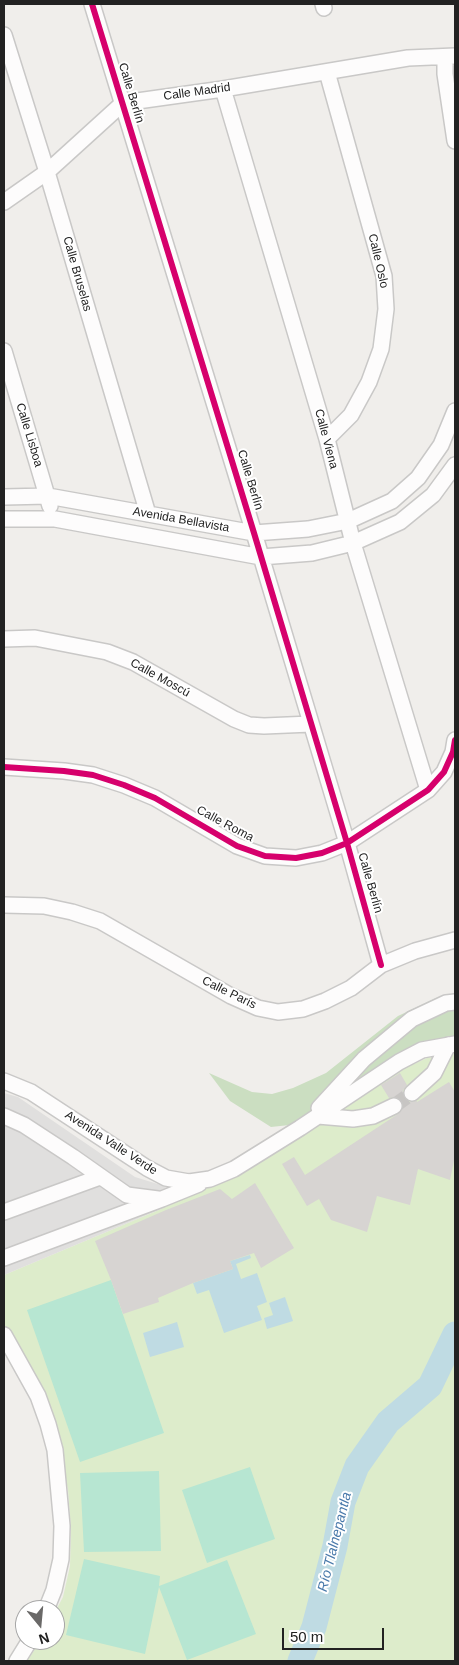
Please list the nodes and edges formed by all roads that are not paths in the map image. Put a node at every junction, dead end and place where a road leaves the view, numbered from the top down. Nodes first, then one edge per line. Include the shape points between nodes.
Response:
1 (92, 4) edge
2 (4, 35) edge
3 (423, 57) junction
4 (450, 57) edge
5 (327, 72) junction
6 (450, 74) edge
7 (223, 89) junction
8 (123, 103) junction
9 (455, 141) edge
10 (47, 172) junction
11 (4, 202) edge
12 (4, 352) edge
13 (455, 411) edge
14 (327, 439) junction
15 (455, 465) edge
16 (48, 496) junction
17 (4, 497) edge
18 (148, 514) junction
19 (4, 519) edge
20 (55, 519) junction
21 (348, 521) junction
22 (254, 533) junction
23 (353, 544) junction
24 (261, 558) junction
25 (4, 639) edge
26 (311, 724) junction
27 (455, 740) edge
28 (4, 767) edge
29 (428, 790) junction
30 (347, 843) junction
31 (4, 905) edge
32 (455, 940) edge
33 (381, 965) junction
34 (455, 1002) edge
35 (452, 1044) edge
36 (4, 1081) edge
37 (412, 1093) tunnel mouth
38 (394, 1106) tunnel mouth
39 (4, 1116) edge
40 (318, 1116) junction
41 (300, 1128) junction
42 (100, 1177) junction
43 (210, 1179) junction
44 (162, 1199) junction
45 (4, 1212) edge
46 (4, 1258) edge
47 (4, 1335) edge
48 (50, 1600) edge
49 (24, 1650) edge
50 (17, 1661) edge

1 - 8 street, Calle Berlín
2 - 10 street, Calle Bruselas
3 - 4 street, Calle Madrid
3 - 5 street, Calle Madrid
3 - 6 street
4 - 6 street
5 - 7 street, Calle Madrid
5 - 14 street, Calle Oslo via 384,276 386,309 381,349 369,382 351,415
6 - 9 street
7 - 8 street, Calle Madrid
7 - 14 street, Calle Viena
8 - 10 street
8 - 22 street, Calle Berlín
10 - 11 street
10 - 18 street, Calle Bruselas
12 - 16 street, Calle Lisboa
13 - 21 street, Avenida Bellavista via 441,445 418,478 392,501
14 - 21 street, Calle Viena
15 - 23 street, Avenida Bellavista via 433,495 400,522
16 - 17 street, Avenida Bellavista
16 - 18 street, Avenida Bellavista
16 - 20 street, Calle Lisboa
18 - 22 street, Avenida Bellavista
19 - 20 street, Avenida Bellavista
20 - 24 street, Avenida Bellavista
21 - 22 street, Avenida Bellavista via 308,529
21 - 23 street, Calle Viena
22 - 24 street, Calle Berlín
23 - 24 street, Avenida Bellavista via 312,553
23 - 29 street, Calle Viena
24 - 26 street, Calle Berlín
25 - 26 street, Calle Moscú via 35,638 106,652 133,662 249,725
26 - 30 street, Calle Berlín
27 - 29 street, Calle Roma via 444,772
28 - 30 street, Calle Roma via 93,775 124,785 155,798 237,846 265,856 296,858 322,853
29 - 30 street, Calle Roma
30 - 33 street, Calle Berlín
31 - 33 street, Calle París via 44,906 100,921 231,996 258,1008 278,1012 303,1010 325,1001 351,988
32 - 33 street, Calle París
34 - 41 street, Avenida Valle Verde via 412,1019 392,1035 364,1059
35 - 37 street via 434,1073
35 - 40 street, Avenida Valle Verde via 422,1050 399,1062
36 - 43 street, Avenida Valle Verde via 31,1092 166,1178 189,1182
38 - 40 street via 373,1116 353,1119
39 - 42 street
40 - 41 street, Avenida Valle Verde
41 - 43 street, Avenida Valle Verde via 234,1169
42 - 44 street via 127,1195
42 - 45 street
43 - 44 street
44 - 46 street
47 - 48 street via 38,1396 55,1450 62,1526 61,1559
49 - 50 street

